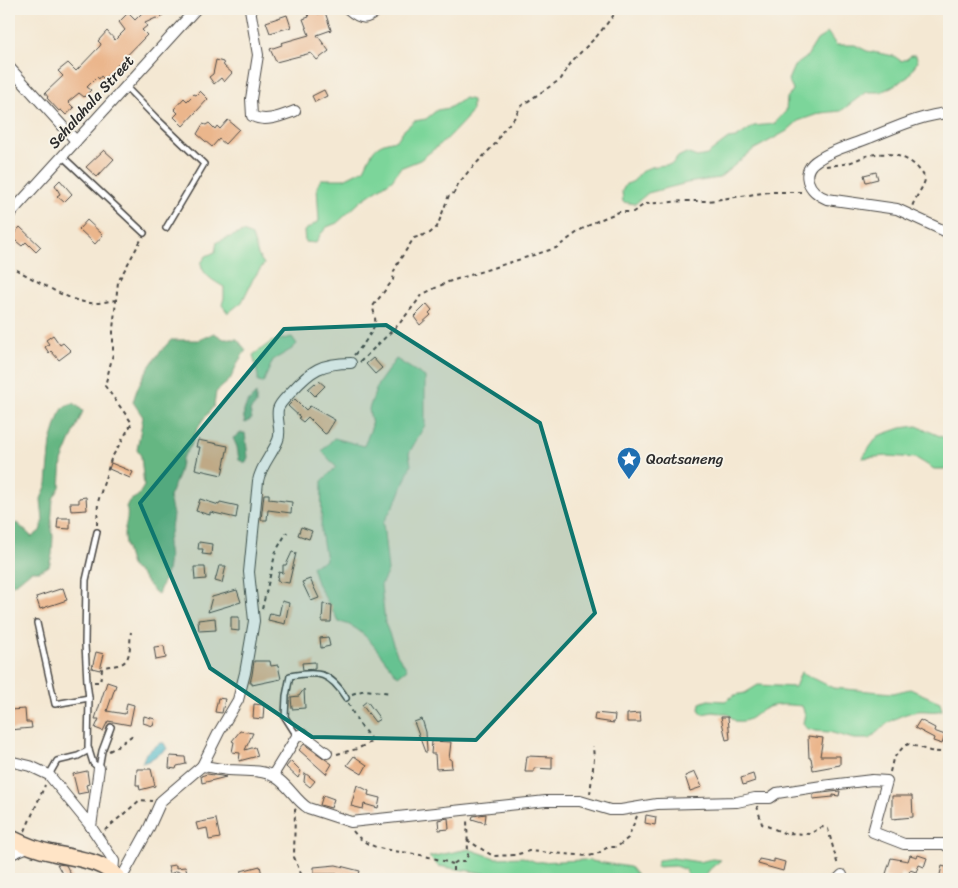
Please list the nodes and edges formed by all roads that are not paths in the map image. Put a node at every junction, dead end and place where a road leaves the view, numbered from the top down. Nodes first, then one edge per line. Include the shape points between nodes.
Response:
1 (196, 9) edge
2 (250, 9) edge
3 (348, 9) edge
4 (379, 9) edge
5 (9, 67) edge
6 (125, 85) junction
7 (295, 111) dead end
8 (949, 113) edge
9 (76, 141) junction
10 (62, 156) junction
11 (9, 215) edge
12 (166, 228) dead end
13 (949, 233) edge
14 (144, 234) road end
15 (352, 363) road end
16 (97, 532) road end
17 (37, 622) dead end
18 (89, 698) junction
19 (346, 698) road end
20 (112, 727) dead end
21 (297, 736) junction
22 (89, 750) junction
23 (327, 754) road end
24 (9, 762) edge
25 (202, 766) junction
26 (98, 768) junction
27 (49, 775) junction
28 (272, 775) junction
29 (94, 832) junction
30 (19, 842) edge
31 (949, 847) edge
32 (9, 855) edge
33 (118, 877) edge

1 - 6 street, Sehalahala Street
2 - 7 street via 258,55 251,99 252,116 268,119
3 - 4 street via 359,18 366,18
5 - 9 street
6 - 9 street, Sehalahala Street
6 - 12 lane via 204,164
8 - 13 street via 912,121 845,146 818,160 808,169 807,177 810,187 819,196 832,201 897,209
9 - 10 street, Sehalahala Street
10 - 11 street, Sehalahala Street
10 - 14 lane
15 - 25 street via 328,364 316,369 279,407 279,439 261,468 258,481 249,572 254,617 246,672 238,700
16 - 18 lane via 86,580
17 - 18 lane via 55,704
18 - 22 lane
19 - 21 lane via 338,685 325,675 290,676 285,717
20 - 26 lane
21 - 23 street via 302,734
21 - 28 street
22 - 26 lane
22 - 27 lane via 57,761
24 - 27 street via 30,766
25 - 28 street
25 - 33 street via 161,801
26 - 29 street
27 - 29 street
28 - 31 street via 308,808 351,822 546,801 580,801 610,810 657,804 737,802 822,786 887,781 873,832 904,844 944,844
29 - 33 street via 114,861
30 - 32 street
30 - 33 main road via 106,867

